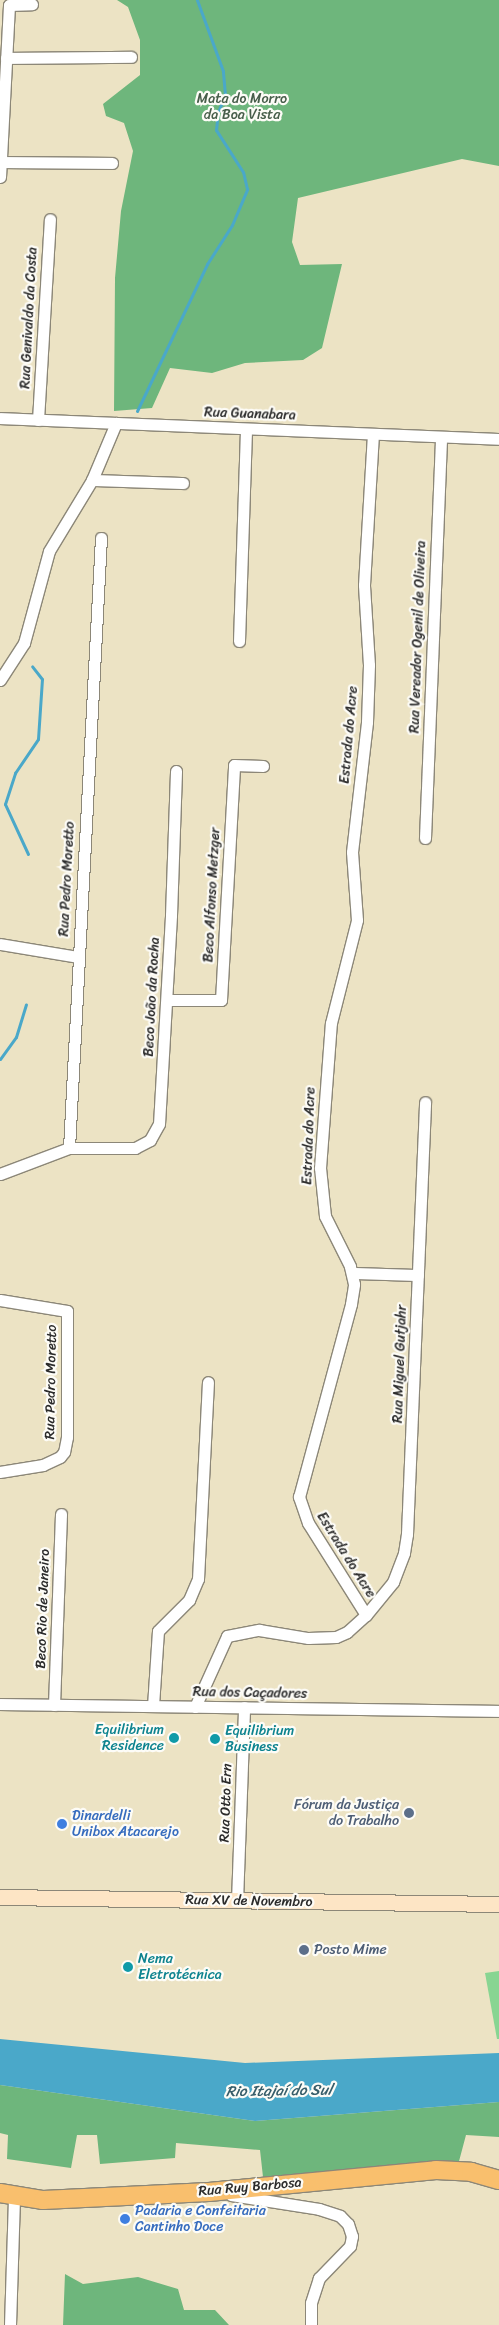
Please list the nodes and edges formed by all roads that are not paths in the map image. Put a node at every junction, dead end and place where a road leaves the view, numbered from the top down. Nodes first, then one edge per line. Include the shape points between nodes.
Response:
1 (32, 4) dead end
2 (131, 57) dead end
3 (6, 58) junction
4 (3, 101) edge
5 (2, 162) junction
6 (112, 163) dead end
7 (0, 176) edge
8 (50, 218) dead end
9 (0, 418) edge
10 (38, 420) junction
11 (116, 423) junction
12 (246, 429) junction
13 (373, 434) junction
14 (441, 437) junction
15 (499, 439) edge
16 (92, 480) junction
17 (183, 484) dead end
18 (101, 538) dead end
19 (239, 642) dead end
20 (0, 680) edge
21 (263, 766) dead end
22 (176, 771) dead end
23 (426, 838) dead end
24 (0, 944) edge
25 (78, 957) junction
26 (167, 1000) junction
27 (425, 1102) dead end
28 (69, 1148) junction
29 (0, 1174) edge
30 (353, 1273) junction
31 (418, 1275) junction
32 (0, 1300) edge
33 (208, 1382) dead end
34 (0, 1472) edge
35 (61, 1514) dead end
36 (366, 1615) junction
37 (0, 1704) edge
38 (54, 1705) junction
39 (153, 1706) junction
40 (195, 1707) junction
41 (244, 1707) junction
42 (499, 1711) edge
43 (0, 1898) edge
44 (237, 1901) junction
45 (499, 1904) edge
46 (499, 2180) edge
47 (209, 2192) junction
48 (7, 2195) edge
49 (10, 2325) edge
50 (311, 2325) edge

1 - 3 street via 10,5
2 - 3 street
3 - 4 street
4 - 5 street
5 - 6 street
5 - 7 street
8 - 10 street, Rua Genivaldo da Costa
9 - 10 street, Rua Guanabara
10 - 11 street, Rua Guanabara
11 - 12 street, Rua Guanabara
11 - 16 street
12 - 13 street, Rua Guanabara
12 - 19 street
13 - 14 street, Rua Guanabara
13 - 30 street, Estrada do Acre via 364,585 367,722 352,852 357,920 331,1023 320,1161 324,1216
14 - 15 street, Rua Guanabara
14 - 23 street, Rua Vereador Ogenil de Oliveira
16 - 17 street
16 - 20 street via 49,550 24,643
18 - 25 street, Rua Pedro Moretto
21 - 26 street, Beco Alfonso Metzger via 234,765 221,1000
22 - 26 street, Beco João da Rocha
24 - 25 street
25 - 28 street, Rua Pedro Moretto
26 - 28 street, Beco João da Rocha via 160,1114 154,1134 135,1148
27 - 31 street, Rua Miguel Gutjahr
28 - 29 street
30 - 31 street
30 - 36 street, Estrada do Acre via 351,1304 299,1497 308,1523
31 - 36 street, Rua Miguel Gutjahr via 406,1544 393,1582
32 - 34 street, Rua Pedro Moretto via 67,1311 67,1398 66,1445 60,1457 38,1466
33 - 39 street via 198,1579 189,1600 158,1631
35 - 38 street, Beco Rio de Janeiro
36 - 40 street, Estrada do Acre via 336,1637 308,1638 259,1630 227,1636
37 - 38 street, Rua dos Caçadores
38 - 39 street, Rua dos Caçadores
39 - 40 street, Rua dos Caçadores
40 - 41 street, Rua dos Caçadores
41 - 42 street, Rua dos Caçadores
41 - 44 street, Rua Otto Ern
43 - 44 main road, Rua XV de Novembro
44 - 45 main road, Rua XV de Novembro
46 - 47 main road, Rua Ruy Barbosa via 471,2172 436,2170
47 - 48 main road, Rua Ruy Barbosa via 43,2200
47 - 50 street via 319,2209 340,2216 348,2224 352,2236 350,2246 319,2278 311,2303
48 - 49 street

